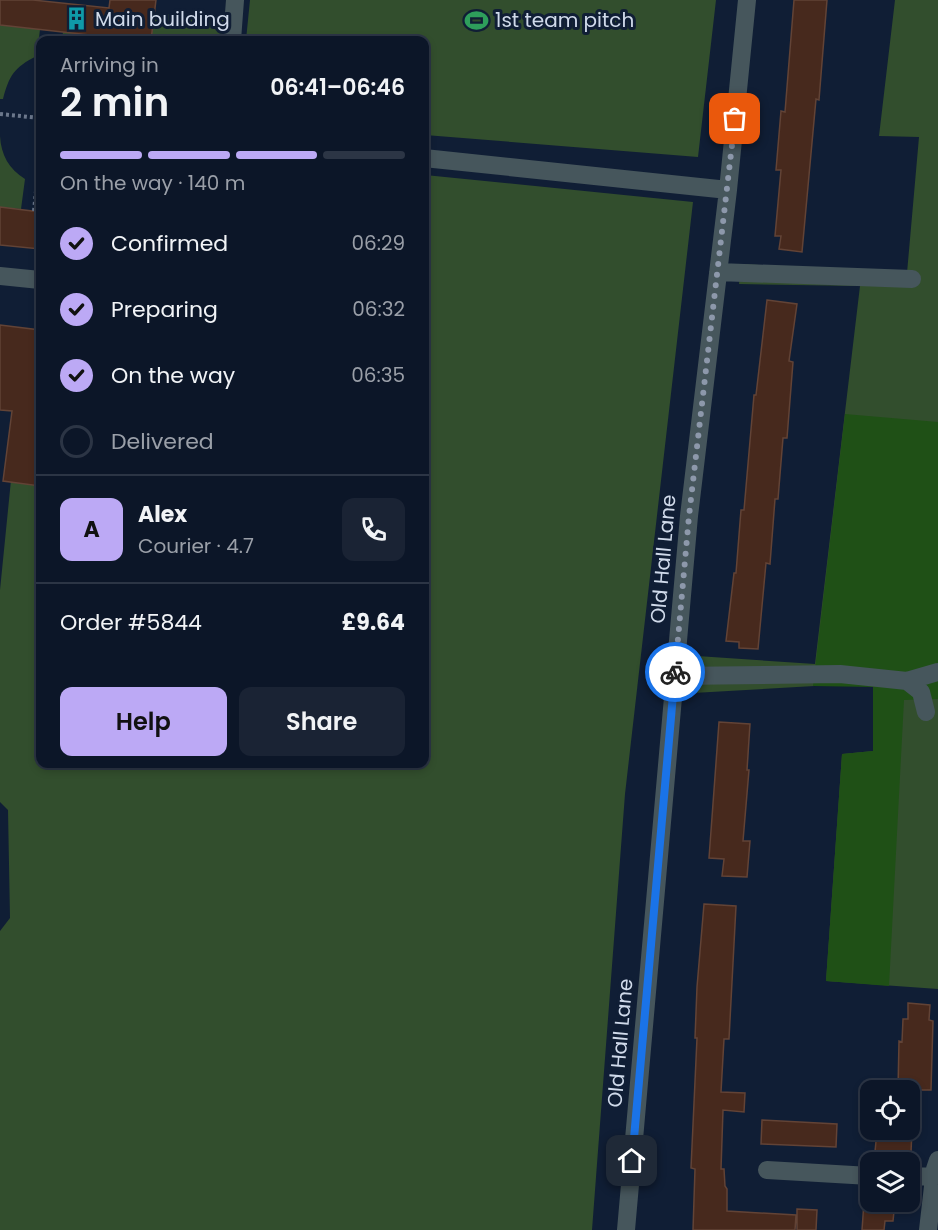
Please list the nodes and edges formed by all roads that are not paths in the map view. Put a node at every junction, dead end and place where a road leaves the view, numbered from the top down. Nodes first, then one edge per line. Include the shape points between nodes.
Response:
1 (235, 0) edge
2 (747, 0) edge
3 (232, 36) edge
4 (429, 159) edge
5 (728, 190) junction
6 (718, 272) junction
7 (0, 276) edge
8 (912, 279) dead end
9 (36, 280) edge
10 (938, 672) edge
11 (675, 676) junction
12 (907, 681) junction
13 (927, 712) dead end
14 (936, 1168) edge
15 (767, 1170) dead end
16 (920, 1173) edge
17 (860, 1175) edge
18 (626, 1230) edge
19 (928, 1230) edge

1 - 3 street
2 - 5 street, Old Hall Lane
4 - 5 street
5 - 6 street, Old Hall Lane
6 - 8 street
6 - 11 street, Old Hall Lane via 689,516
7 - 9 street
10 - 12 street
11 - 12 street via 840,674
11 - 18 street, Old Hall Lane
12 - 13 street via 921,692
14 - 16 street
14 - 19 street
15 - 17 street

